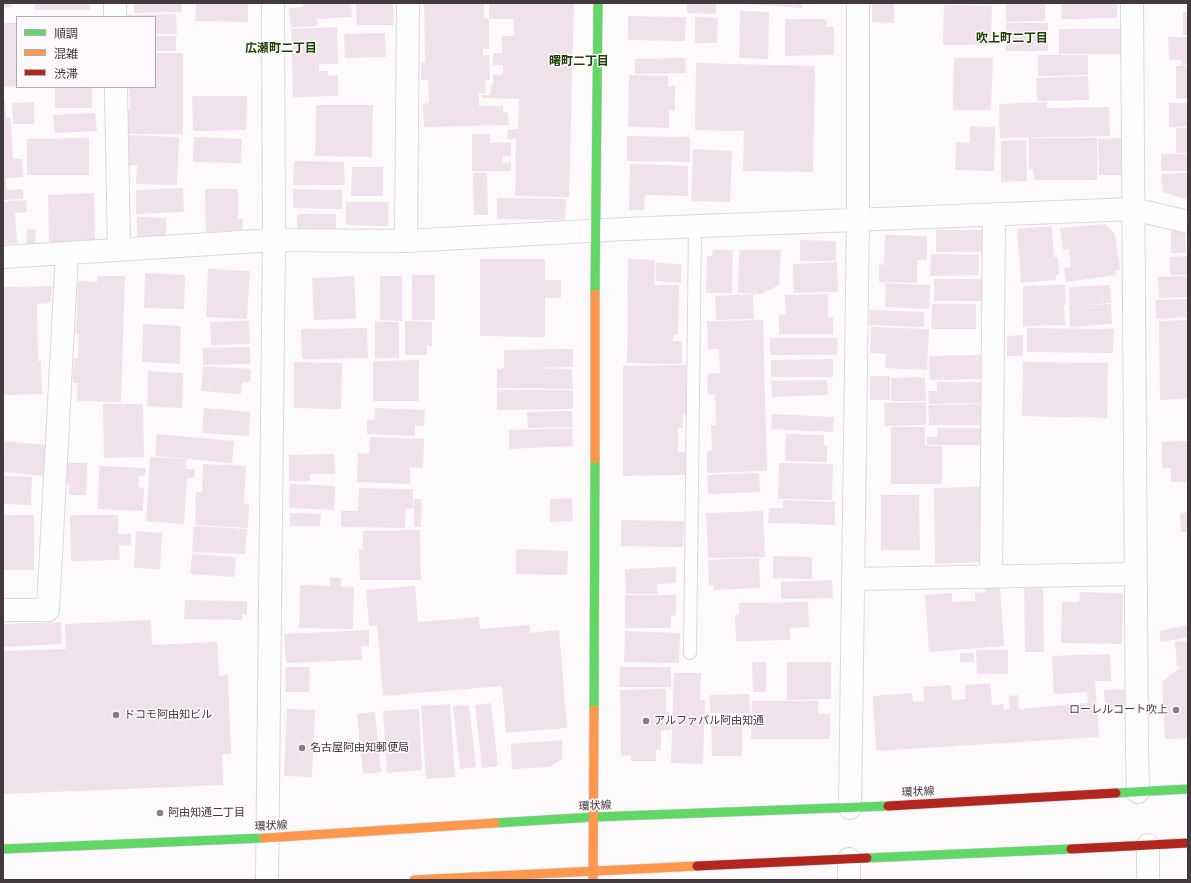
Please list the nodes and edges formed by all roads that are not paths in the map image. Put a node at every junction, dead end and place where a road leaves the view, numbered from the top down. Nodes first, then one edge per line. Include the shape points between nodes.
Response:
1 (115, 3) edge
2 (273, 3) edge
3 (408, 3) edge
4 (598, 3) edge
5 (858, 3) edge
6 (1132, 3) edge
7 (115, 16) edge
8 (116, 88) edge
9 (1133, 209) junction
10 (994, 214) junction
11 (858, 219) junction
12 (1188, 222) edge
13 (695, 226) junction
14 (595, 231) junction
15 (274, 240) junction
16 (406, 241) junction
17 (119, 250) junction
18 (67, 253) junction
19 (3, 257) edge
20 (1135, 574) junction
21 (991, 576) junction
22 (853, 579) junction
23 (3, 610) edge
24 (690, 653) dead end
25 (1188, 789) edge
26 (1138, 792) junction
27 (850, 808) junction
28 (594, 817) junction
29 (268, 838) junction
30 (1188, 843) edge
31 (1148, 845) junction
32 (3, 849) edge
33 (849, 870) edge
34 (593, 876) edge
35 (267, 880) edge
36 (414, 880) edge
37 (1148, 880) edge

1 - 7 street
2 - 15 street
3 - 16 street
4 - 14 main road
5 - 11 street
6 - 9 street
8 - 17 street
9 - 10 street
9 - 12 street
9 - 20 street
10 - 11 street
10 - 21 street
11 - 13 street
11 - 22 street
13 - 14 street
13 - 24 lane
14 - 16 street
14 - 28 main road
15 - 16 street
15 - 17 street
15 - 29 street
17 - 18 street
18 - 19 street
18 - 23 street via 48,610
20 - 21 street
20 - 26 street
21 - 22 street
22 - 27 street
25 - 26 main road, 環状線
26 - 27 main road, 環状線
27 - 28 main road, 環状線
28 - 29 main road, 環状線
28 - 34 main road
29 - 32 main road, 環状線
29 - 35 street
30 - 31 main road
31 - 33 main road
31 - 37 street
33 - 34 main road
34 - 36 main road

